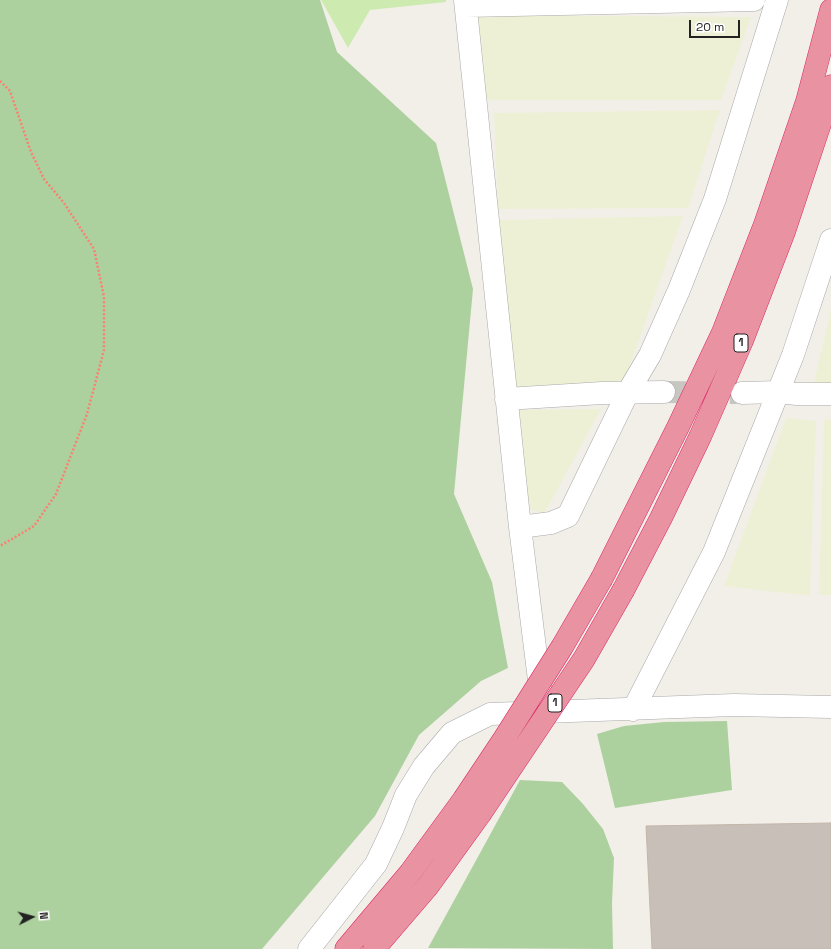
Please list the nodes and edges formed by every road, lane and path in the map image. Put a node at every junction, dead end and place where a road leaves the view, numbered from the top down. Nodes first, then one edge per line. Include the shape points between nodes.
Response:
1 (754, 0) edge
2 (777, 0) edge
3 (466, 3) edge
4 (831, 10) edge
5 (0, 81) edge
6 (831, 86) edge
7 (831, 240) edge
8 (628, 392) junction
9 (664, 392) tunnel mouth
10 (778, 392) junction
11 (742, 393) tunnel mouth
12 (831, 394) edge
13 (506, 399) junction
14 (520, 527) junction
15 (0, 546) edge
16 (831, 707) edge
17 (633, 710) junction
18 (543, 712) junction
19 (309, 949) edge
20 (346, 949) edge
21 (374, 949) edge

1 - 3 street
2 - 8 street via 715,199 650,355
3 - 13 street
4 - 20 highway, bridge via 807,101 765,224 723,332 602,578 558,654 464,799 410,873
5 - 15 path via 10,91 31,152 44,179 64,203 94,249 104,297 104,350 87,414 56,494 34,526
6 - 21 highway, 1, bridge via 784,232 742,341 700,438 624,589 584,659 480,814 428,886
7 - 10 street
8 - 9 street
8 - 13 street
8 - 14 street via 568,516 551,522
10 - 11 street
10 - 12 street
10 - 17 street via 714,552
13 - 14 street
14 - 18 street
16 - 17 street via 734,705
17 - 18 street
18 - 19 street via 490,714 452,733 424,766 406,795 376,864

